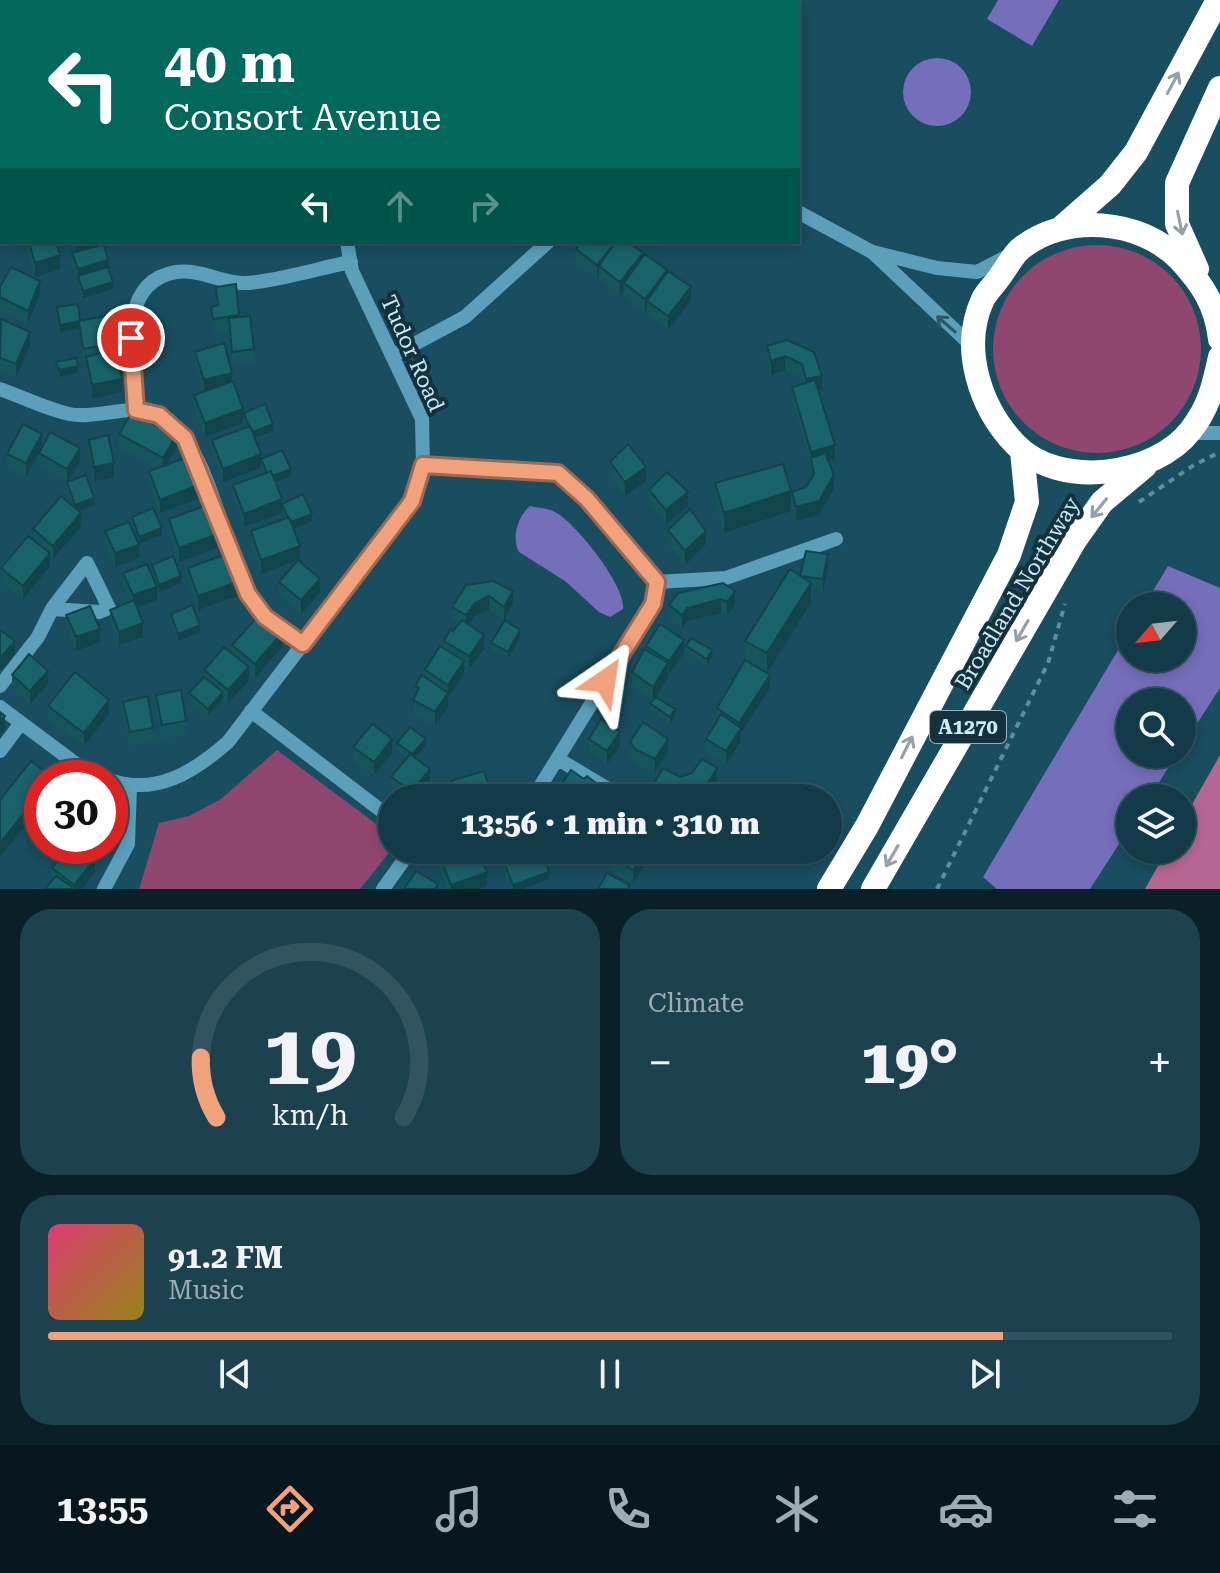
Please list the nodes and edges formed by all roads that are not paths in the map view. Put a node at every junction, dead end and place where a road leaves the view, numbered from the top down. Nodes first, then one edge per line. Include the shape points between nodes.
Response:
1 (1218, 0) edge
2 (1220, 88) edge
3 (800, 213) edge
4 (1061, 228) junction
5 (347, 244) edge
6 (546, 244) edge
7 (1020, 250) junction
8 (872, 252) junction
9 (351, 262) junction
10 (1205, 286) junction
11 (1220, 339) edge
12 (973, 347) junction
13 (392, 356) junction
14 (1220, 357) edge
15 (0, 389) edge
16 (136, 410) junction
17 (1190, 433) junction
18 (1220, 433) edge
19 (1022, 451) junction
20 (1149, 463) junction
21 (423, 465) junction
22 (836, 539) dead end
23 (657, 582) junction
24 (52, 609) dead end
25 (303, 644) junction
26 (0, 686) edge
27 (0, 707) edge
28 (251, 711) junction
29 (21, 723) junction
30 (0, 751) edge
31 (558, 759) junction
32 (71, 760) edge
33 (542, 784) edge
34 (600, 784) edge
35 (130, 787) joint
36 (378, 808) edge
37 (401, 864) edge
38 (104, 889) edge
39 (383, 889) edge
40 (829, 889) edge
41 (873, 889) edge

4 -> 1 highway, A1270 via 1110,185 1136,152
2 -> 10 highway, A1270 via 1177,183 1177,224
3 - 8 street
4 - 7 highway, A1270
4 - 10 highway, A1270 via 1131,230 1165,244
5 - 9 street, Tudor Road
6 - 13 street via 465,317
7 - 8 street via 977,272
7 - 12 highway, A1270 via 983,300
12 -> 8 street
9 - 13 street, Tudor Road
9 - 16 street via 242,283 208,273 174,272 145,287 131,318
10 - 11 highway, A1270
12 - 19 highway, A1270 via 977,381 989,408
13 - 21 street, Tudor Road via 422,419
14 - 17 highway, A1270 via 1211,398
15 - 16 street via 71,414
16 - 25 street via 159,415 185,438 248,594 265,617
17 - 18 street
17 - 20 highway, A1270
19 - 20 highway, A1270 via 1065,470 1097,474
40 -> 19 highway, Broadland Northway / A1270 via 1009,555 1027,502
20 -> 41 highway, Broadland Northway / A1270 via 1102,502 1075,540
21 - 23 street via 558,473
21 - 25 street, Tudor Road via 412,501
22 - 23 street via 726,578
23 - 31 street via 653,604
24 - 26 street via 38,637
25 - 28 street, Tudor Road
27 - 29 street
28 - 35 street, Tudor Road via 228,742 198,768
28 - 36 street
29 - 30 street
29 - 32 street
31 - 33 street
31 - 34 street
35 - 38 street via 128,844
37 - 39 street

